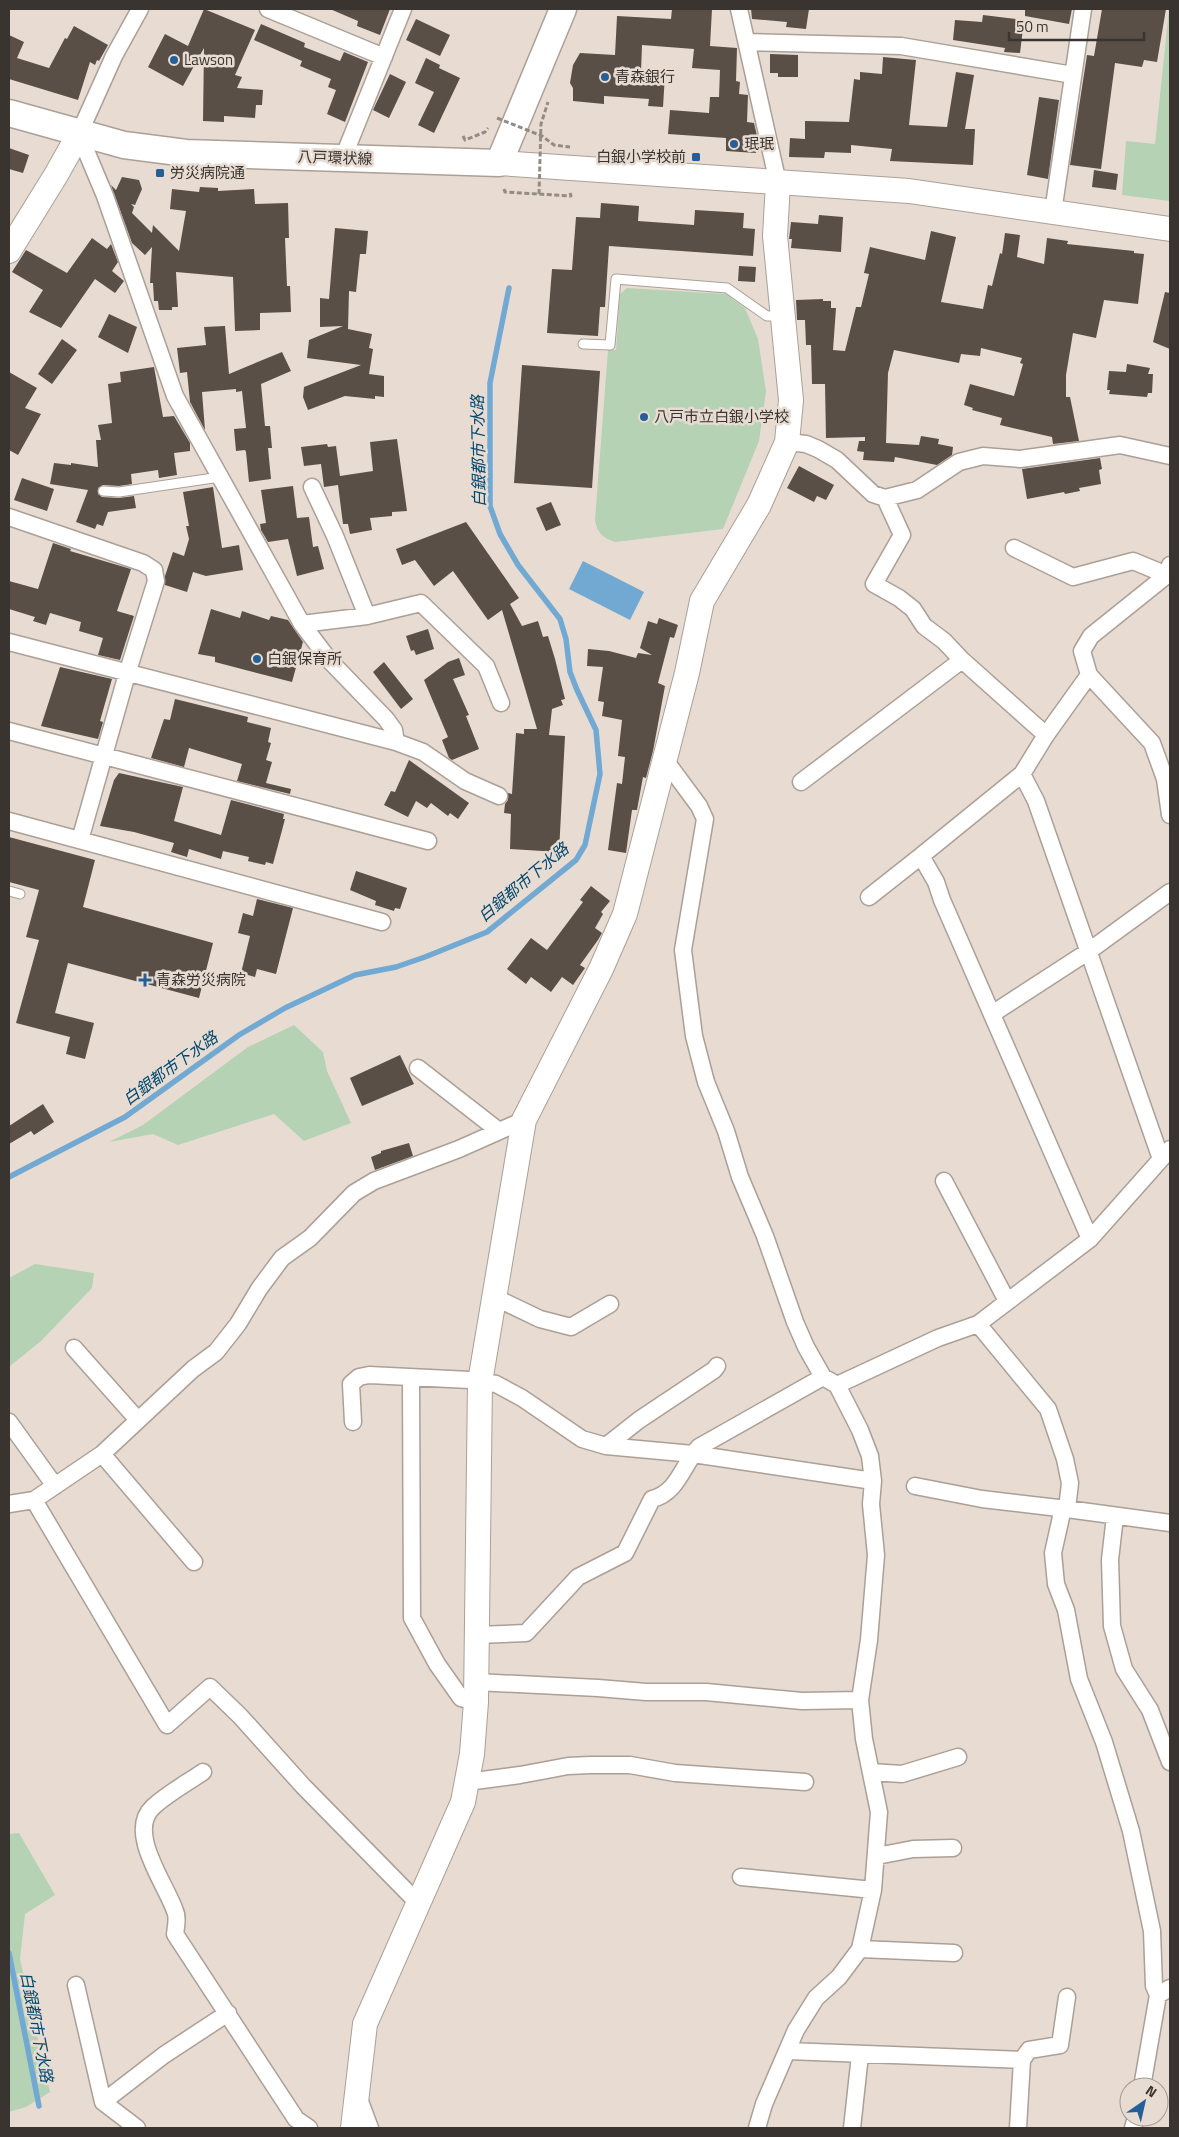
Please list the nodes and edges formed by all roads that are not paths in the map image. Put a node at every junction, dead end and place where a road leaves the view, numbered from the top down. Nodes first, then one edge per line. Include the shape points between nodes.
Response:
1 (140, 9) edge
2 (268, 9) edge
3 (404, 9) edge
4 (563, 9) edge
5 (739, 9) edge
6 (1083, 9) edge
7 (747, 42) junction
8 (384, 57) junction
9 (1074, 75) junction
10 (9, 113) edge
11 (79, 134) junction
12 (343, 158) junction
13 (499, 163) junction
14 (778, 183) junction
15 (1053, 212) junction
16 (1170, 229) edge
17 (9, 251) edge
18 (782, 316) junction
19 (583, 344) dead end
20 (787, 442) junction
21 (1170, 456) edge
22 (220, 477) junction
23 (312, 487) dead end
24 (103, 491) dead end
25 (885, 498) junction
26 (9, 517) edge
27 (1014, 548) dead end
28 (1168, 570) edge
29 (368, 616) junction
30 (302, 624) junction
31 (9, 642) edge
32 (962, 660) junction
33 (126, 674) junction
34 (1089, 675) junction
35 (501, 703) dead end
36 (9, 731) edge
37 (1046, 735) junction
38 (396, 742) junction
39 (104, 756) junction
40 (665, 760) junction
41 (1022, 774) junction
42 (801, 782) dead end
43 (499, 796) dead end
44 (1170, 815) edge
45 (9, 821) edge
46 (80, 840) junction
47 (428, 841) dead end
48 (921, 856) junction
49 (9, 891) edge
50 (1170, 892) edge
51 (20, 894) dead end
52 (869, 897) dead end
53 (382, 922) dead end
54 (1089, 951) junction
55 (992, 1014) junction
56 (418, 1068) dead end
57 (524, 1120) junction
58 (499, 1131) junction
59 (1166, 1154) edge
60 (944, 1181) dead end
61 (1090, 1240) junction
62 (494, 1297) junction
63 (1007, 1301) junction
64 (610, 1304) dead end
65 (978, 1324) junction
66 (74, 1348) dead end
67 (717, 1366) dead end
68 (823, 1377) junction
69 (411, 1378) junction
70 (480, 1382) junction
71 (837, 1385) junction
72 (137, 1419) junction
73 (9, 1422) edge
74 (353, 1422) dead end
75 (606, 1446) junction
76 (102, 1454) junction
77 (693, 1454) junction
78 (873, 1481) junction
79 (55, 1486) junction
80 (915, 1486) dead end
81 (34, 1500) junction
82 (9, 1504) edge
83 (1065, 1508) junction
84 (1115, 1516) junction
85 (1170, 1523) edge
86 (194, 1562) dead end
87 (477, 1635) junction
88 (476, 1692) junction
89 (860, 1700) junction
90 (958, 1757) dead end
91 (1170, 1762) edge
92 (204, 1772) dead end
93 (871, 1772) junction
94 (467, 1782) junction
95 (806, 1782) dead end
96 (953, 1848) dead end
97 (877, 1856) junction
98 (741, 1877) dead end
99 (873, 1890) junction
100 (418, 1904) junction
101 (860, 1949) junction
102 (954, 1953) dead end
103 (76, 1985) dead end
104 (1164, 1992) edge
105 (1067, 1997) dead end
106 (228, 2013) junction
107 (787, 2051) junction
108 (860, 2055) junction
109 (1022, 2060) junction
110 (1144, 2077) edge
111 (358, 2094) junction
112 (104, 2102) junction
113 (137, 2128) edge
114 (309, 2128) edge
115 (353, 2128) edge
116 (370, 2128) edge
117 (757, 2128) edge
118 (852, 2128) edge
119 (1018, 2128) edge

1 - 11 street via 114,56
2 - 8 street
3 - 8 street
4 - 13 main road
5 - 7 street
6 - 9 street
7 - 9 street via 901,46
7 - 14 street
8 - 12 street
9 - 15 street
10 - 11 main road, 八戸環状線
11 - 12 main road, 八戸環状線 via 124,145 186,153
11 - 17 street
11 - 22 street via 106,196 174,396
12 - 13 main road, 八戸環状線
13 - 14 street
14 - 15 street via 909,191
14 - 18 street via 775,236
15 - 16 street
18 - 19 lane via 766,316 727,288 616,279 610,345
18 - 20 street via 791,400
20 - 25 street via 818,449 837,460 873,494
20 - 40 street via 759,505 702,601
21 - 25 street via 1120,445 1020,459 984,456 960,462 917,490
22 - 24 lane via 119,492
22 - 30 street
23 - 29 street
25 - 32 street via 902,535 874,584 913,609 924,626
26 - 33 street via 143,562 154,570 156,581
27 - 28 street via 1073,577 1133,561
28 - 34 street via 1091,636 1082,651
29 - 30 street
29 - 35 street via 421,603 486,666
30 - 38 street via 330,661 386,719 394,730
31 - 33 street
32 - 37 street
32 - 42 street
33 - 38 street
33 - 39 street
34 - 37 street
34 - 44 street via 1152,743 1165,779
36 - 39 street
37 - 41 street
38 - 43 street via 423,752 466,781
39 - 46 street
39 - 47 street
40 - 57 street via 626,914
40 - 68 street via 699,806 704,819 683,950 694,1036 706,1082 740,1177 795,1322
41 - 48 street
41 - 54 street via 1036,801
45 - 46 street
46 - 53 street
48 - 52 street
48 - 55 street via 936,882
49 - 51 lane
50 - 54 street
54 - 55 street
54 - 59 street
55 - 61 street
56 - 58 street
57 - 58 street
57 - 62 street
58 - 72 street via 374,1181 354,1193 310,1238 282,1258 216,1352
59 - 61 street
60 - 63 street
61 - 63 street
62 - 64 street via 540,1319 571,1327
62 - 70 street
63 - 65 street
65 - 71 street via 938,1338
65 - 83 street via 1048,1410 1070,1483
66 - 72 street
67 - 75 street
68 - 71 street
68 - 77 street via 699,1447
69 - 70 street
69 - 74 street via 359,1377 351,1384
69 - 88 street via 412,1618 437,1664 461,1698
70 - 75 street via 496,1384 582,1439
70 - 87 street
71 - 78 street via 870,1456
72 - 76 street
73 - 79 street
75 - 77 street
76 - 79 street
76 - 86 street
77 - 78 street
77 - 87 street via 680,1478 660,1497 652,1499 625,1553 578,1577 526,1633
78 - 89 street via 871,1504 876,1555
79 - 81 street
80 - 83 street via 982,1499
81 - 82 street
81 - 100 street via 167,1725 210,1687
83 - 84 street
83 - 104 street via 1054,1553 1055,1578 1066,1610 1079,1679 1104,1742 1131,1831 1152,1931 1154,1986
84 - 85 street
84 - 91 street via 1110,1560 1112,1626 1124,1669 1150,1710
87 - 88 street
88 - 89 street via 598,1688 706,1692 802,1701
88 - 94 street
89 - 93 street
90 - 93 street via 902,1774
92 - 106 street via 152,1808 144,1818 143,1834 149,1855 176,1913 175,1934
93 - 97 street via 879,1812
94 - 95 street via 568,1766 600,1765
94 - 100 street via 463,1802
96 - 97 street via 913,1849
97 - 99 street
98 - 99 street
99 - 101 street
100 - 111 street via 365,2024
101 - 102 street
101 - 107 street via 839,1977 816,1998
103 - 112 street
104 - 110 street
105 - 109 street via 1060,2045 1029,2050
106 - 112 street via 164,2055
106 - 114 street via 296,2118
107 - 108 street
107 - 117 street
108 - 109 street
108 - 118 street
109 - 119 street
111 - 115 street
111 - 116 street
112 - 113 street

